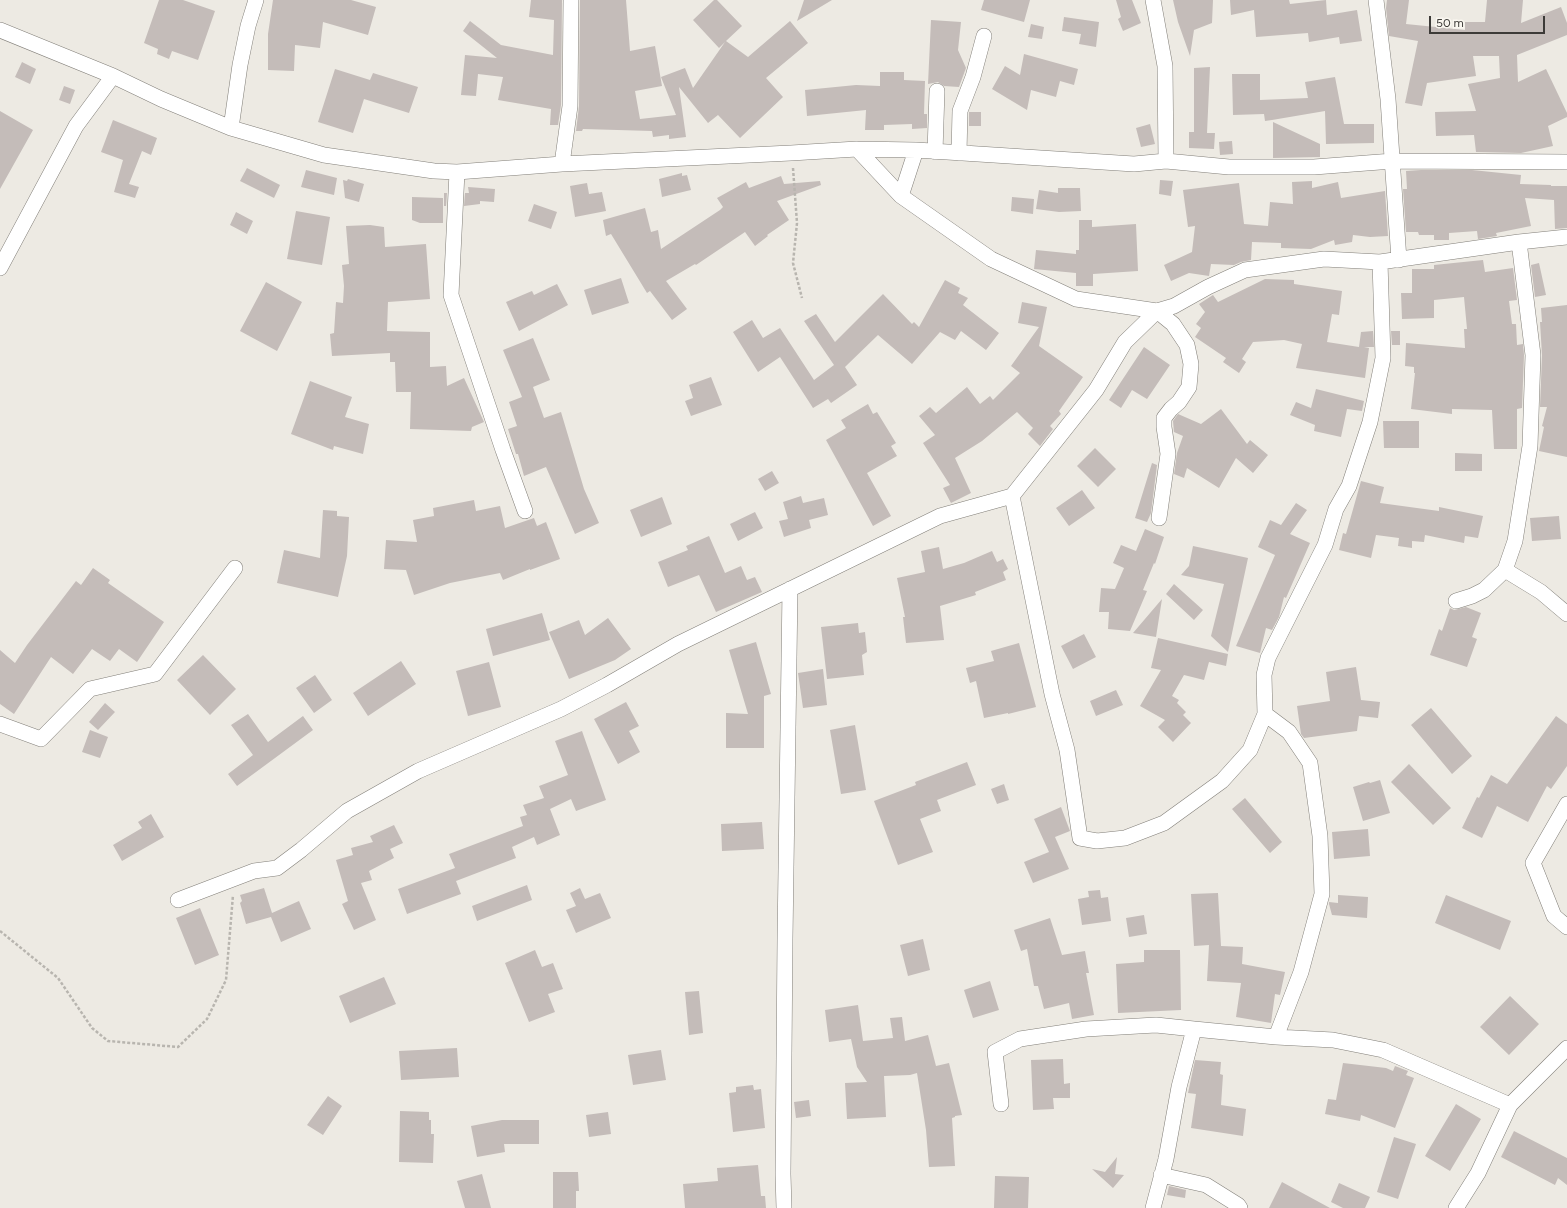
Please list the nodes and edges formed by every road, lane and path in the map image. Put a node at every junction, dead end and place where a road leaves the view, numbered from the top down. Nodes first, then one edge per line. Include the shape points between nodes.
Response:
1 (256, 0) edge
2 (571, 0) edge
3 (1153, 0) edge
4 (1376, 0) edge
5 (0, 30) edge
6 (984, 36) dead end
7 (113, 76) junction
8 (937, 91) dead end
9 (231, 128) junction
10 (857, 149) junction
11 (916, 150) junction
12 (935, 152) junction
13 (959, 153) junction
14 (791, 154) junction
15 (1166, 161) junction
16 (1393, 161) junction
17 (1567, 162) edge
18 (562, 164) junction
19 (457, 172) junction
20 (901, 196) junction
21 (1567, 237) edge
22 (1519, 242) junction
23 (1399, 260) junction
24 (1380, 262) junction
25 (0, 268) edge
26 (802, 298) dead end
27 (1157, 311) junction
28 (1012, 496) junction
29 (525, 511) dead end
30 (1159, 518) dead end
31 (235, 568) dead end
32 (1505, 570) junction
33 (790, 589) junction
34 (1456, 601) dead end
35 (1567, 614) edge
36 (1265, 714) junction
37 (0, 724) edge
38 (1567, 804) edge
39 (234, 879) junction
40 (178, 900) dead end
41 (1567, 927) edge
42 (0, 931) edge
43 (1194, 1030) junction
44 (1276, 1037) junction
45 (1567, 1048) edge
46 (1001, 1104) dead end
47 (1510, 1105) junction
48 (1161, 1175) junction
49 (784, 1208) edge
50 (1153, 1208) edge
51 (1240, 1208) edge
52 (1456, 1208) edge

1 - 9 street via 240,66
2 - 18 street via 570,106
3 - 15 street via 1165,66
4 - 16 street
5 - 7 street
6 - 13 street via 960,111
7 - 9 street
7 - 25 street via 76,126
8 - 12 street
9 - 19 street via 324,155 434,172
10 - 11 street
10 - 14 street
10 - 20 street
11 - 12 street
11 - 20 street
12 - 13 street
13 - 15 street via 1134,164
14 - 18 street
14 - 26 path via 797,223 793,263
15 - 16 street via 1229,167 1314,167
16 - 17 street
16 - 23 street
18 - 19 street
19 - 29 street via 451,294
20 - 27 street via 991,259 1076,298
21 - 22 street
22 - 23 street
22 - 32 street via 1533,354 1530,446 1514,541
23 - 24 street
24 - 27 street via 1324,259 1245,270 1208,286 1174,306
24 - 36 street via 1383,358 1370,422 1349,486 1336,509 1325,545 1268,658 1264,675
27 - 28 street via 1125,342 1096,390
27 - 30 street via 1173,324 1187,345 1191,364 1189,387 1164,418 1168,454
28 - 33 street via 940,516
28 - 36 street via 1052,694 1067,750 1080,838 1097,841 1125,838 1164,823 1222,781 1250,750
31 - 37 street via 155,674 90,689 41,739
32 - 34 street via 1484,590
32 - 35 street via 1541,592
33 - 39 street via 678,644 561,709 411,775 346,811 302,850 277,868 254,871
33 - 49 street
36 - 44 street via 1289,732 1310,763 1320,836 1322,894 1301,972
38 - 41 street via 1533,863 1554,916
39 - 40 street
39 - 42 path via 226,980 207,1019 178,1047 108,1041 92,1028 58,978
43 - 44 street
43 - 46 street via 1156,1025 1094,1028 1020,1039 995,1052
43 - 48 street
44 - 47 street via 1333,1040 1383,1050
45 - 47 street
47 - 52 street via 1478,1173
48 - 50 street
48 - 51 street via 1206,1185

